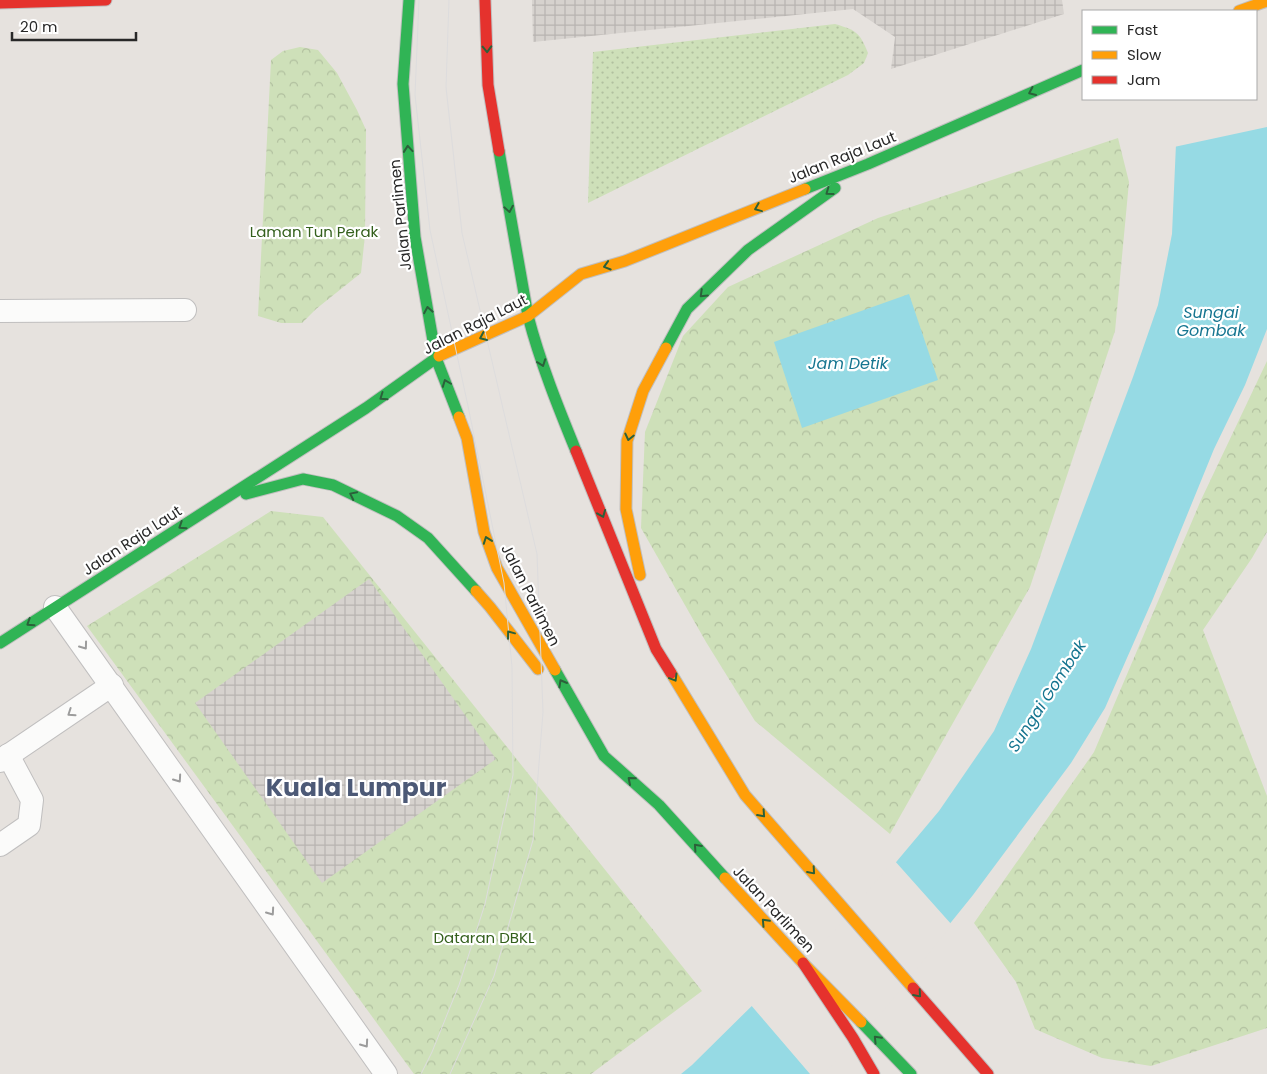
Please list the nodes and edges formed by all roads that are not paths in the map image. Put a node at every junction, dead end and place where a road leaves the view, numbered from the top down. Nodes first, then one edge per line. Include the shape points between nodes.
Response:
1 (106, 0) edge
2 (409, 0) edge
3 (485, 0) edge
4 (1267, 0) edge
5 (0, 3) edge
6 (1241, 10) edge
7 (1080, 71) edge
8 (868, 164) junction
9 (185, 310) dead end
10 (0, 311) edge
11 (528, 316) junction
12 (436, 358) junction
13 (223, 500) junction
14 (55, 607) junction
15 (0, 643) edge
16 (656, 649) junction
17 (544, 678) dead end
18 (112, 685) junction
19 (556, 694) dead end
20 (604, 756) junction
21 (4, 758) edge
22 (0, 846) edge
23 (803, 963) junction
24 (966, 1050) junction
25 (386, 1074) edge
26 (874, 1074) edge
27 (911, 1074) edge
28 (988, 1074) edge
29 (997, 1074) edge

1 - 5 main road
12 -> 2 main road, Jalan Parlimen via 415,236 402,84
3 -> 11 main road via 488,85
4 - 6 main road
7 -> 8 main road, Jalan Raja Laut
8 -> 11 main road, Jalan Raja Laut via 625,261 581,274
8 -> 16 main road via 748,250 687,309 643,391 627,441 626,508
9 - 10 lane
11 -> 12 main road, Jalan Raja Laut
11 -> 16 main road via 556,401
12 -> 13 main road, Jalan Raja Laut via 366,408
20 -> 12 main road, Jalan Parlimen via 497,568 484,532 467,438
13 -> 14 main road, Jalan Raja Laut
17 -> 13 main road via 490,608 428,538 397,516 333,485 303,479
14 -> 15 main road, Jalan Raja Laut
14 -> 18 lane
16 -> 24 main road via 746,795
18 -> 21 lane
18 -> 25 lane
19 - 20 main road
23 -> 20 main road, Jalan Parlimen via 659,805
21 - 22 lane via 32,800 29,825
23 - 26 main road
27 -> 23 main road, Jalan Parlimen
24 - 28 main road
24 - 29 main road

